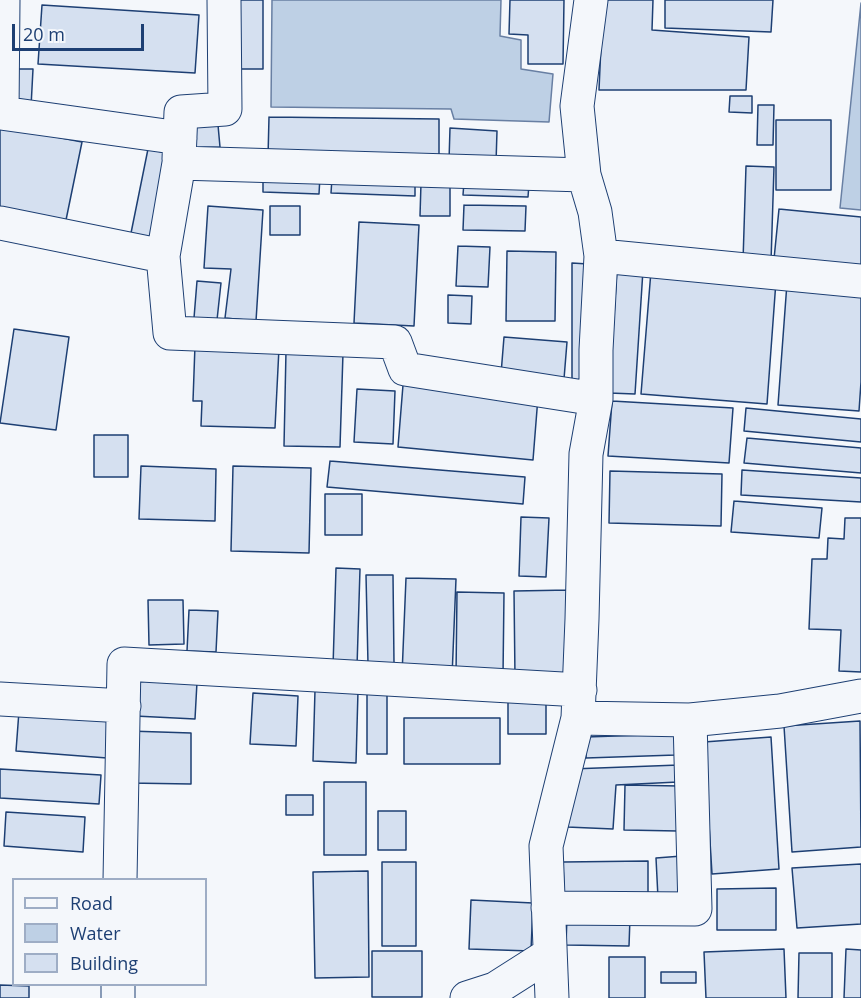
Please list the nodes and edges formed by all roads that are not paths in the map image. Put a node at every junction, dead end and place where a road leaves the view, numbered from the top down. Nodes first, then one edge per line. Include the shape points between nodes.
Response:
1 (3, 0) edge
2 (224, 0) edge
3 (591, 0) edge
4 (180, 151) junction
5 (584, 175) junction
6 (0, 223) edge
7 (163, 256) junction
8 (601, 256) junction
9 (861, 281) edge
10 (596, 399) junction
11 (861, 696) edge
12 (0, 699) edge
13 (579, 704) junction
14 (124, 706) junction
15 (690, 720) junction
16 (120, 878) edge
17 (548, 909) junction
18 (550, 954) junction
19 (467, 998) edge
20 (552, 998) edge

1 - 4 street via 2,113
2 - 4 street via 225,109 181,112
3 - 5 street via 577,106
4 - 5 street
4 - 7 street
5 - 8 street via 595,212
6 - 7 street
7 - 10 street via 170,333 395,342 405,369
8 - 9 street
8 - 10 street
10 - 13 street via 586,454
11 - 15 street via 780,711
12 - 14 street
13 - 14 street via 124,664
13 - 15 street
13 - 17 street via 546,846
14 - 16 street
15 - 17 street via 695,909
17 - 18 street
18 - 19 street via 495,989
18 - 20 street

